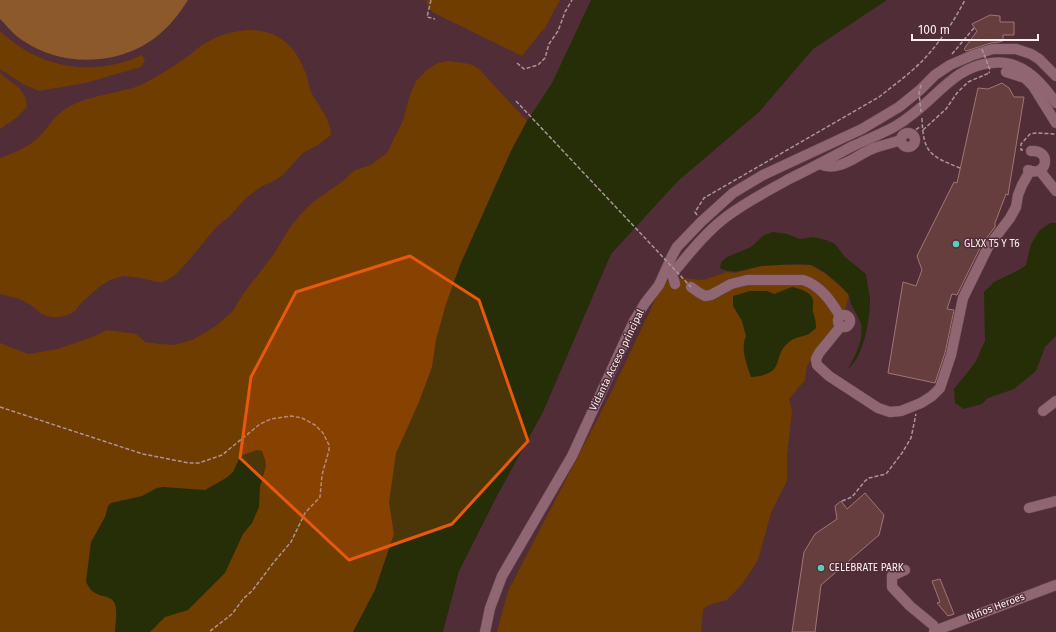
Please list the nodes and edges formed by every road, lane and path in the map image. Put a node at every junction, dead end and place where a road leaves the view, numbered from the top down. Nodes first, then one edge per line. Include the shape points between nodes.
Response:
1 (431, 0) edge
2 (572, 0) edge
3 (965, 0) edge
4 (435, 19) dead end
5 (982, 49) dead end
6 (517, 63) dead end
7 (1006, 72) dead end
8 (1056, 76) edge
9 (921, 84) dead end
10 (1054, 96) edge
11 (516, 101) dead end
12 (1056, 123) edge
13 (922, 126) junction
14 (922, 130) junction
15 (911, 133) joint
16 (1056, 134) edge
17 (1031, 151) joint
18 (819, 164) junction
19 (960, 168) dead end
20 (1033, 171) junction
21 (1056, 191) edge
22 (701, 222) junction
23 (675, 284) dead end
24 (691, 286) joint
25 (1056, 400) edge
26 (917, 405) junction
27 (0, 407) edge
28 (1043, 411) dead end
29 (842, 501) dead end
30 (1056, 501) edge
31 (1029, 508) dead end
32 (906, 570) dead end
33 (1056, 585) edge
34 (936, 631) edge
35 (209, 632) edge
36 (485, 632) edge

1 - 4 path via 427,17
2 - 6 path via 549,44 545,58 538,65 524,69
3 - 22 path via 952,24 933,49 896,84 704,198 695,212
5 - 14 path, bridge via 989,73 968,82 946,109
7 - 12 street via 1025,78 1033,86
8 - 22 street, Vidanta Acceso principal via 1039,59 1016,49 993,49 950,65 899,107 862,128 763,174 733,193
9 - 13 path, bridge via 919,93
10 - 18 street via 1022,68 1006,62 982,64 955,77 914,113 893,127
11 - 24 path, bridge
13 - 14 path
13 - 15 path
14 - 19 path via 924,144 933,155
15 - 18 street via 915,137 915,142 908,147 902,140 874,148 839,165 826,167
16 - 17 path via 1030,134 1021,144 1021,150
17 - 20 street via 1040,152 1045,160 1045,165
18 - 23 street via 757,196 725,217 695,246 672,274
20 - 21 street
20 - 26 street via 1022,185 1016,207 988,248 963,298 951,355 940,388
22 - 36 street, Vidanta Acceso principal via 677,247 659,285 639,311 572,456 502,576 490,608
24 - 26 street via 705,296 747,280 803,280 812,283 840,316 846,315 850,322 845,327 841,326 818,353 817,365 878,408 890,412
25 - 28 street
26 - 29 path via 911,438 886,474 869,478 852,497
27 - 35 path via 143,454 189,463 199,463 222,455 260,424 271,419 291,416 302,418 323,433 329,450 322,475 320,497 305,513 291,542 255,588 232,614
30 - 31 street
32 - 34 street via 892,576 892,586
33 - 34 street, Niños Heroes

